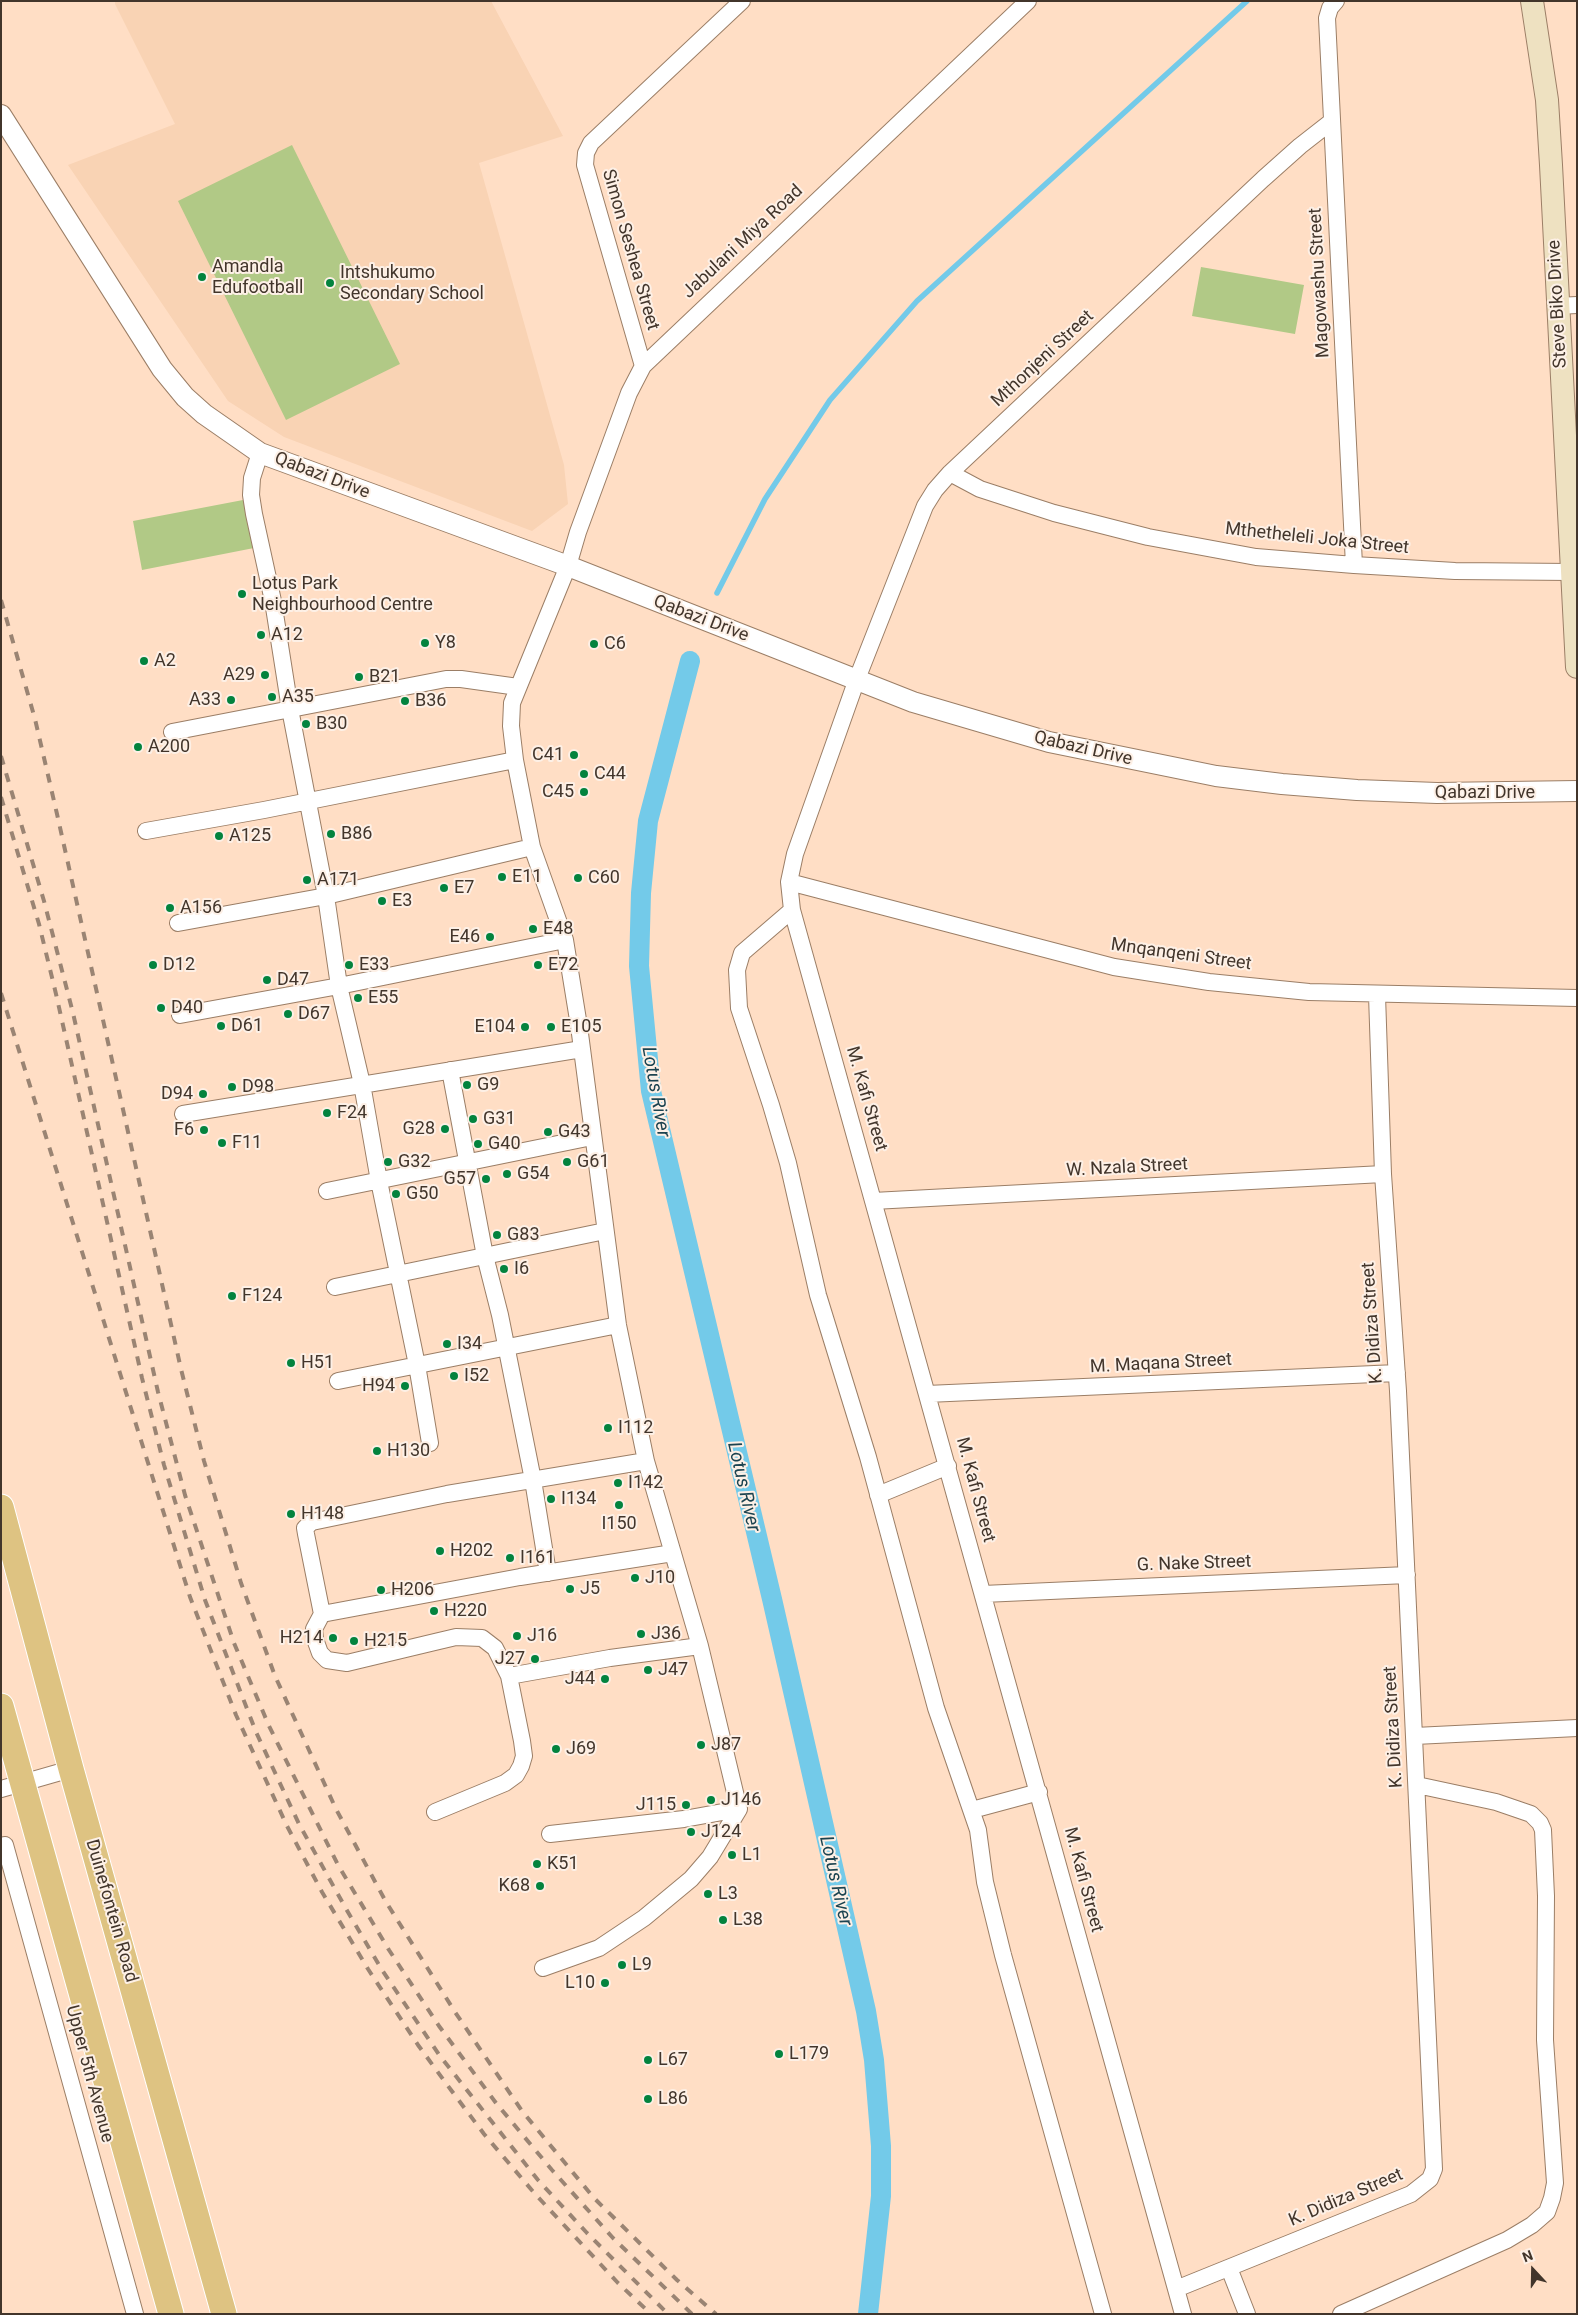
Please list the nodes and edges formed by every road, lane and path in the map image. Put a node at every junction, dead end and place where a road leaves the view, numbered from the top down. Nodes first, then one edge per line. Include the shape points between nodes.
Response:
1 (742, 1) edge
2 (1028, 1) edge
3 (1336, 1) edge
4 (1532, 1) edge
5 (1, 114) edge
6 (1332, 121) junction
7 (1567, 306) edge
8 (643, 366) junction
9 (260, 453) junction
10 (950, 473) junction
11 (1354, 565) junction
12 (568, 566) junction
13 (1572, 572) junction
14 (1577, 667) edge
15 (857, 679) junction
16 (518, 687) junction
17 (290, 709) junction
18 (172, 732) dead end
19 (515, 760) junction
20 (1577, 791) edge
21 (306, 800) junction
22 (146, 831) dead end
23 (532, 847) junction
24 (789, 882) junction
25 (326, 896) junction
26 (792, 910) junction
27 (178, 923) dead end
28 (565, 940) junction
29 (339, 986) junction
30 (1377, 995) junction
31 (1577, 998) edge
32 (180, 1016) dead end
33 (582, 1049) junction
34 (450, 1070) junction
35 (362, 1084) junction
36 (183, 1114) dead end
37 (592, 1136) junction
38 (468, 1162) junction
39 (1384, 1174) junction
40 (379, 1181) junction
41 (326, 1191) dead end
42 (874, 1201) junction
43 (605, 1231) junction
44 (485, 1256) junction
45 (398, 1274) junction
46 (335, 1287) dead end
47 (618, 1325) junction
48 (506, 1346) junction
49 (417, 1365) junction
50 (1397, 1373) junction
51 (338, 1381) dead end
52 (928, 1394) junction
53 (430, 1443) dead end
54 (646, 1461) junction
55 (948, 1466) junction
56 (533, 1480) junction
57 (878, 1495) junction
58 (1, 1507) edge
59 (673, 1553) junction
60 (548, 1573) junction
61 (1407, 1575) junction
62 (983, 1594) junction
63 (322, 1614) junction
64 (700, 1646) junction
65 (509, 1676) junction
66 (1, 1706) edge
67 (1577, 1728) edge
68 (1415, 1736) junction
69 (71, 1769) junction
70 (1417, 1785) junction
71 (12, 1786) edge
72 (1039, 1792) junction
73 (739, 1809) junction
74 (972, 1810) junction
75 (436, 1812) dead end
76 (550, 1834) dead end
77 (5, 1845) dead end
78 (543, 1968) dead end
79 (1229, 2268) junction
80 (1176, 2289) junction
81 (135, 2314) edge
82 (171, 2314) edge
83 (224, 2314) edge
84 (1103, 2314) edge
85 (1183, 2314) edge
86 (1247, 2314) edge
87 (1341, 2314) edge

1 - 8 street, Simon Seshea Street via 591,143 586,153 585,165
2 - 8 street, Jabulani Miya Road
3 - 6 street, Magowashu Street via 1327,18
4 - 7 main road, Steve Biko Drive via 1547,100
5 - 9 street, Qabazi Drive via 162,369 204,414
6 - 10 street, Mthonjeni Street via 1292,152
6 - 11 street, Magowashu Street
7 - 13 main road, Steve Biko Drive
8 - 12 street, Jabulani Miya Road via 626,402
9 - 12 street, Qabazi Drive
9 - 17 street via 252,478 251,495 273,601
10 - 11 street, Mthetheleli Joka Street via 980,489 1054,514 1148,537 1256,556
10 - 15 street, Mthonjeni Street via 925,506
11 - 13 street, Mthetheleli Joka Street via 1455,571
12 - 15 street, Qabazi Drive
12 - 16 street, Jabulani Miya Road
13 - 14 main road, Steve Biko Drive
15 - 20 street, Qabazi Drive via 913,702 1048,742 1216,776 1356,790 1437,793
15 - 24 street, M. Kafi Street via 795,854
16 - 17 street via 446,680
16 - 19 street, Jabulani Miya Road via 510,714
17 - 18 street
17 - 21 street
19 - 21 street
19 - 23 street, Jabulani Miya Road
21 - 22 street
21 - 25 street
23 - 25 street
23 - 28 street, Jabulani Miya Road
24 - 26 street, M. Kafi Street
24 - 30 street, Mnqanqeni Street via 1114,967 1209,982
25 - 27 street
25 - 29 street
26 - 42 street, M. Kafi Street
26 - 57 street via 742,953 737,970 739,1008 772,1105 818,1295
28 - 29 street
28 - 33 street, Jabulani Miya Road
29 - 32 street
29 - 35 street
30 - 31 street, Mnqanqeni Street
30 - 39 street, K. Didiza Street
33 - 34 street
33 - 37 street, Jabulani Miya Road
34 - 35 street
34 - 38 street
35 - 36 street
35 - 40 street
37 - 38 street
37 - 43 street, Jabulani Miya Road
38 - 40 street
38 - 44 street
39 - 42 street, W. Nzala Street
39 - 50 street, K. Didiza Street
40 - 41 street
40 - 45 street
42 - 52 street, M. Kafi Street
43 - 44 street
43 - 47 street, Jabulani Miya Road
44 - 45 street
44 - 48 street
45 - 46 street
45 - 49 street
47 - 48 street
47 - 54 street, Jabulani Miya Road
48 - 49 street
48 - 56 street
49 - 51 street
49 - 53 street
50 - 52 street, M. Maqana Street
50 - 61 street, K. Didiza Street
52 - 55 street, M. Kafi Street
54 - 56 street
54 - 59 street, Jabulani Miya Road
55 - 57 street
55 - 62 street, M. Kafi Street
56 - 60 street
56 - 63 street via 312,1522 306,1528 306,1534
57 - 74 street via 936,1708
58 - 69 main road, Duinefontein Road
59 - 60 street
59 - 64 street, Jabulani Miya Road
60 - 63 street
61 - 62 street, G. Nake Street
61 - 68 street, K. Didiza Street
62 - 72 street, M. Kafi Street
63 - 65 street via 314,1629 315,1638 320,1653 336,1663 472,1637 490,1642
64 - 65 street
64 - 73 street, Jabulani Miya Road
65 - 75 street via 522,1741 524,1756 521,1766 516,1775 505,1783
66 - 71 main road
67 - 68 street
68 - 70 street, K. Didiza Street
69 - 71 street
69 - 83 main road, Duinefontein Road
70 - 79 street, K. Didiza Street via 1434,2169 1430,2179 1411,2194
70 - 87 street via 1496,1802 1531,1814 1543,1830 1545,2040 1554,2183 1552,2198 1547,2212 1507,2240
71 - 82 main road
72 - 74 street
72 - 80 street, M. Kafi Street
73 - 76 street via 684,1819
73 - 78 street via 710,1858 691,1879 644,1918 599,1948
74 - 84 street via 1003,1955
77 - 81 street, Upper 5th Avenue
79 - 80 street, K. Didiza Street
79 - 86 street
80 - 85 street, M. Kafi Street

